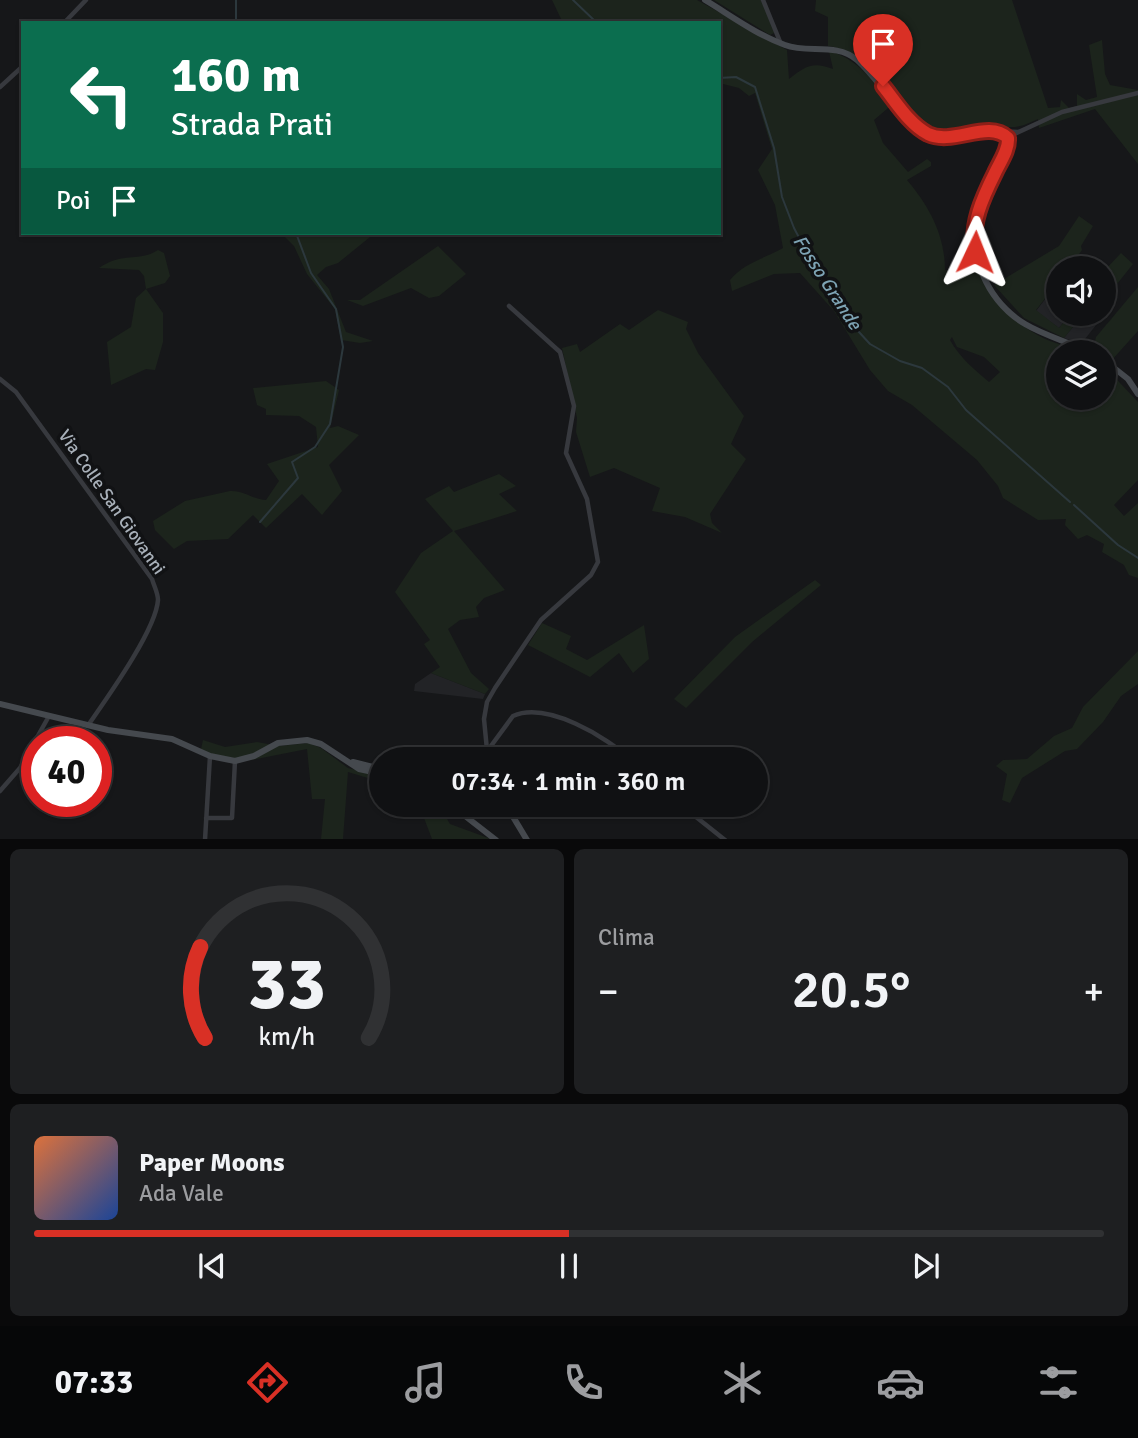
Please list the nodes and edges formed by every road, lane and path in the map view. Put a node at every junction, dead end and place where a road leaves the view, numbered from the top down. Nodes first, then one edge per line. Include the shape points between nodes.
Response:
1 (86, 0) edge
2 (705, 0) edge
3 (763, 0) edge
4 (66, 21) edge
5 (781, 44) junction
6 (21, 67) edge
7 (0, 87) edge
8 (1138, 93) edge
9 (999, 131) junction
10 (1019, 132) junction
11 (1008, 138) junction
12 (1007, 149) junction
13 (509, 306) dead end
14 (1062, 340) edge
15 (1116, 370) edge
16 (0, 379) edge
17 (1138, 394) edge
18 (0, 704) edge
19 (50, 714) junction
20 (89, 724) junction
21 (321, 744) junction
22 (487, 747) edge
23 (489, 747) edge
24 (614, 747) edge
25 (210, 756) junction
26 (235, 761) junction
27 (369, 765) edge
28 (369, 771) edge
29 (0, 791) edge
30 (467, 817) edge
31 (513, 817) edge
32 (697, 817) edge
33 (206, 818) junction
34 (205, 839) edge
35 (495, 839) edge
36 (527, 839) edge
37 (725, 839) edge

1 - 4 street
2 - 5 street
3 - 5 street
5 - 9 street via 851,56 930,135 947,138
6 - 7 street
8 - 10 street via 1062,112
9 - 10 street
9 - 11 street
10 - 11 street
10 - 12 street
11 - 12 street
12 - 14 street via 975,222 977,261 988,285 1011,313
13 - 22 street via 560,352 574,406 566,453 587,499 597,562 591,575 541,620 495,688 484,719
15 - 17 street
16 - 20 street, Via Colle San Giovanni via 16,392 90,492 157,592 151,621
18 - 19 street
19 - 20 street
19 - 29 street via 20,768
20 - 25 street via 172,739
21 - 26 street via 288,741
21 - 27 street via 359,765
21 - 28 street
23 - 24 street via 513,716 543,714 599,736
25 - 26 street
25 - 33 street
26 - 33 street via 232,818
30 - 35 street
31 - 36 street
32 - 37 street
33 - 34 street

